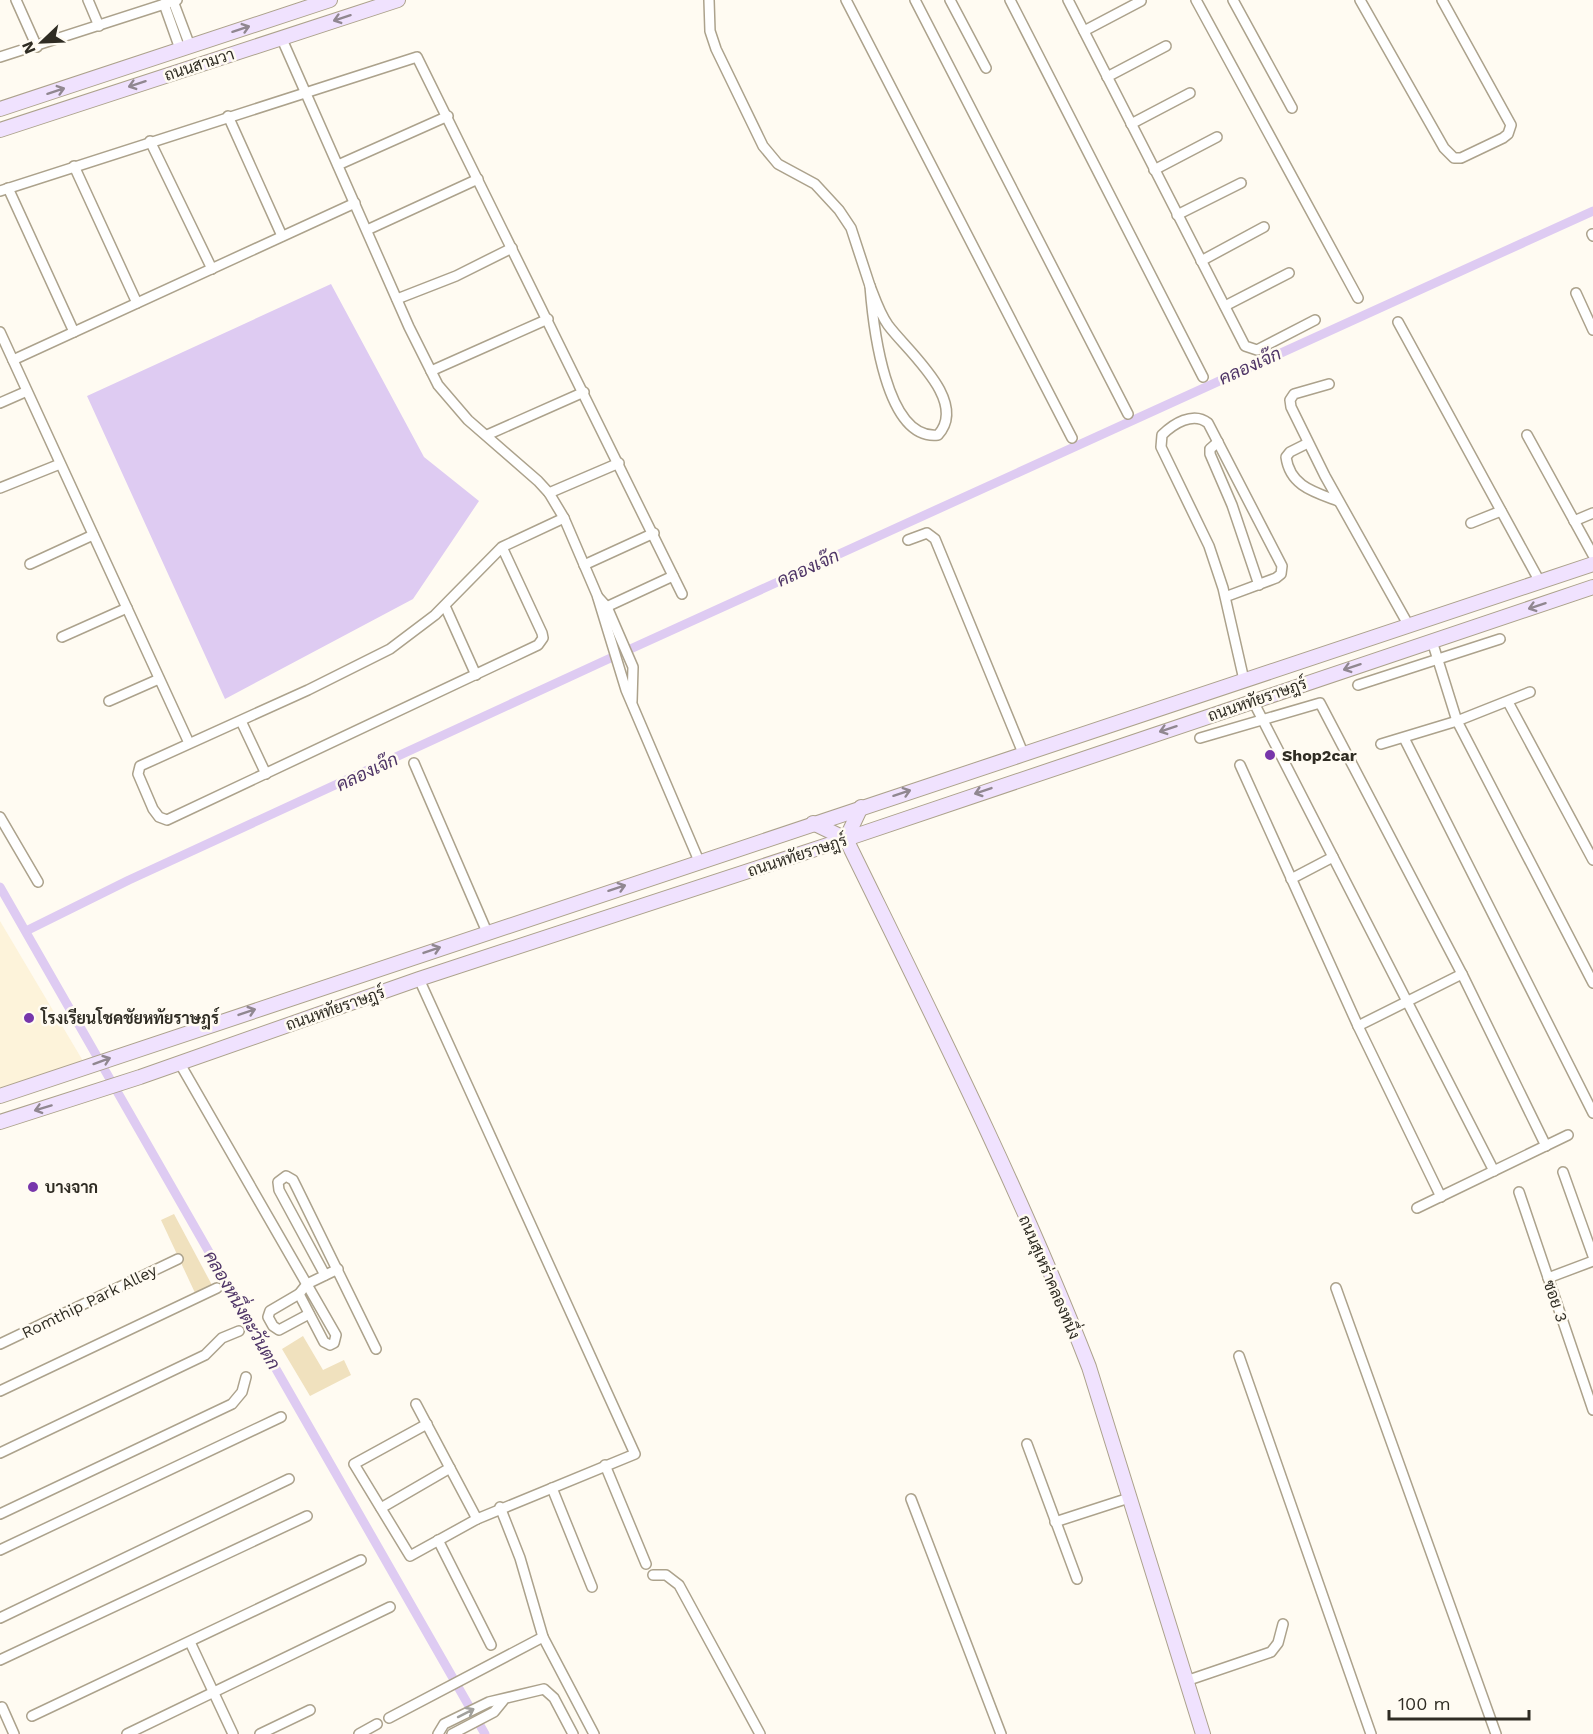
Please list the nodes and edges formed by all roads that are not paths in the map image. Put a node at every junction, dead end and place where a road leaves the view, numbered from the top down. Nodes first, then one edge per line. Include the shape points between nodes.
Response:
1 (16, 0) edge
2 (88, 0) edge
3 (330, 0) edge
4 (398, 0) edge
5 (709, 0) edge
6 (846, 0) edge
7 (915, 0) edge
8 (950, 0) edge
9 (1010, 0) edge
10 (1068, 0) edge
11 (1196, 0) edge
12 (1233, 0) edge
13 (1360, 0) edge
14 (1442, 0) edge
15 (1141, 1) edge
16 (170, 2) edge
17 (99, 26) junction
18 (1084, 31) junction
19 (281, 37) junction
20 (37, 46) junction
21 (1166, 46) dead end
22 (185, 47) junction
23 (0, 57) edge
24 (986, 68) dead end
25 (1107, 77) junction
26 (305, 92) junction
27 (1190, 93) dead end
28 (20, 102) junction
29 (1292, 108) dead end
30 (0, 109) edge
31 (228, 116) junction
32 (448, 116) junction
33 (27, 121) junction
34 (1131, 124) junction
35 (0, 130) edge
36 (1217, 137) dead end
37 (150, 141) junction
38 (338, 165) junction
39 (74, 166) junction
40 (1154, 170) junction
41 (478, 179) junction
42 (1241, 183) dead end
43 (4, 189) edge
44 (355, 203) junction
45 (1177, 215) junction
46 (1264, 227) dead end
47 (367, 230) junction
48 (282, 236) junction
49 (512, 248) junction
50 (1201, 261) junction
51 (212, 268) junction
52 (1289, 273) dead end
53 (870, 286) junction
54 (1576, 293) dead end
55 (1358, 298) dead end
56 (397, 299) junction
57 (136, 303) junction
58 (1225, 306) junction
59 (548, 319) junction
60 (1315, 320) dead end
61 (1398, 322) dead end
62 (1593, 330) edge
63 (0, 332) edge
64 (74, 332) junction
65 (13, 360) junction
66 (430, 371) junction
67 (1203, 376) dead end
68 (1329, 384) dead end
69 (25, 392) junction
70 (584, 392) junction
71 (0, 403) edge
72 (1128, 414) dead end
73 (487, 435) junction
74 (1527, 435) dead end
75 (1072, 438) dead end
76 (1218, 442) junction
77 (1308, 443) junction
78 (619, 463) junction
79 (60, 464) junction
80 (0, 488) edge
81 (549, 493) junction
82 (1338, 501) junction
83 (1501, 511) junction
84 (1593, 513) edge
85 (564, 518) junction
86 (1574, 521) junction
87 (1472, 523) dead end
88 (654, 533) junction
89 (93, 535) junction
90 (908, 540) dead end
91 (502, 547) junction
92 (1593, 555) edge
93 (30, 564) dead end
94 (1593, 564) edge
95 (584, 566) junction
96 (673, 576) junction
97 (1540, 582) junction
98 (1259, 585) junction
99 (1593, 587) edge
100 (682, 594) dead end
101 (1225, 597) junction
102 (445, 606) junction
103 (127, 608) junction
104 (603, 608) junction
105 (1409, 626) junction
106 (62, 637) dead end
107 (1500, 639) dead end
108 (617, 641) junction
109 (1432, 641) junction
110 (1438, 660) junction
111 (476, 675) junction
112 (159, 679) junction
113 (1244, 680) junction
114 (1358, 685) dead end
115 (1530, 692) dead end
116 (109, 701) dead end
117 (1253, 701) junction
118 (1508, 702) junction
119 (632, 706) junction
120 (242, 721) junction
121 (1457, 721) junction
122 (1263, 722) junction
123 (1200, 738) dead end
124 (1404, 738) junction
125 (189, 743) junction
126 (1381, 744) dead end
127 (1023, 753) junction
128 (414, 763) dead end
129 (1240, 765) dead end
130 (266, 774) junction
131 (861, 807) junction
132 (0, 817) edge
133 (813, 823) junction
134 (846, 839) junction
135 (1333, 857) junction
136 (1593, 860) edge
137 (699, 861) junction
138 (1291, 879) junction
139 (38, 882) dead end
140 (487, 932) junction
141 (1462, 974) junction
142 (419, 979) junction
143 (1593, 983) edge
144 (1409, 1000) junction
145 (1358, 1026) junction
146 (179, 1062) junction
147 (0, 1096) edge
148 (1593, 1113) edge
149 (0, 1122) edge
150 (1568, 1135) dead end
151 (1546, 1146) junction
152 (1494, 1171) junction
153 (1563, 1172) dead end
154 (1519, 1192) dead end
155 (1441, 1197) junction
156 (1417, 1208) dead end
157 (1593, 1256) edge
158 (178, 1259) dead end
159 (1593, 1261) edge
160 (338, 1269) junction
161 (325, 1275) junction
162 (1548, 1278) junction
163 (307, 1284) junction
164 (217, 1288) dead end
165 (1335, 1288) dead end
166 (299, 1294) junction
167 (309, 1314) junction
168 (239, 1331) dead end
169 (0, 1344) edge
170 (376, 1348) dead end
171 (1239, 1356) dead end
172 (246, 1377) dead end
173 (0, 1391) edge
174 (416, 1404) dead end
175 (1593, 1410) edge
176 (281, 1416) dead end
177 (427, 1424) junction
178 (1027, 1444) dead end
179 (0, 1453) edge
180 (605, 1465) junction
181 (450, 1468) junction
182 (289, 1479) dead end
183 (552, 1488) junction
184 (1129, 1498) junction
185 (911, 1499) dead end
186 (381, 1508) junction
187 (500, 1508) junction
188 (0, 1514) edge
189 (307, 1516) dead end
190 (477, 1519) junction
191 (1055, 1522) junction
192 (438, 1540) junction
193 (0, 1550) edge
194 (361, 1560) dead end
195 (646, 1564) dead end
196 (653, 1575) dead end
197 (1077, 1579) dead end
198 (592, 1587) dead end
199 (390, 1607) dead end
200 (0, 1618) edge
201 (1283, 1624) dead end
202 (543, 1636) junction
203 (190, 1642) junction
204 (491, 1645) dead end
205 (0, 1660) edge
206 (1186, 1681) junction
207 (214, 1693) junction
208 (503, 1701) junction
209 (2, 1707) dead end
210 (310, 1710) dead end
211 (32, 1716) dead end
212 (389, 1718) dead end
213 (377, 1724) dead end
214 (14, 1734) edge
215 (127, 1734) edge
216 (233, 1734) edge
217 (260, 1734) edge
218 (359, 1734) edge
219 (438, 1734) edge
220 (452, 1734) edge
221 (573, 1734) edge
222 (594, 1734) edge
223 (760, 1734) edge
224 (1001, 1734) edge
225 (1203, 1734) edge
226 (1371, 1734) edge
227 (1496, 1734) edge

1 - 20 street
2 - 17 street
22 -> 3 main road, ถนนสามวา
4 -> 19 main road, ถนนสามวา
5 - 53 street via 710,31 763,146 778,164 815,184 839,210 851,228
6 - 75 street
7 - 72 street
8 - 24 street
9 - 67 street
10 - 18 street
11 - 55 street
12 - 29 street
13 - 14 street via 1444,148 1454,158 1461,158 1503,138 1510,125
15 - 18 street
16 - 17 street
16 - 22 street
17 - 20 street
18 - 25 street
19 - 26 street
19 -> 33 main road, ถนนสามวา
20 - 23 street
21 - 25 street
28 -> 22 main road, ถนนสามวา
25 - 34 street
26 - 31 street
26 - 32 street via 417,57
26 - 38 street
27 - 34 street
28 - 30 main road, ถนนสามวา
28 - 33 main road
31 - 37 street
31 - 48 street
32 - 38 street
32 - 41 street
33 - 35 main road, ถนนสามวา
34 - 40 street
36 - 40 street
37 - 39 street
37 - 51 street
38 - 44 street
39 - 43 street
39 - 57 street
40 - 45 street
41 - 47 street
41 - 49 street
42 - 45 street
43 - 64 street
44 - 47 street
44 - 48 street
45 - 50 street
46 - 50 street
47 - 56 street
48 - 51 street
49 - 56 street
49 - 59 street
50 - 58 street
51 - 57 street
52 - 58 street
53 - 53 street via 875,335 890,390 908,424 927,436 938,435 947,418 940,390 887,324
54 - 62 street
56 - 66 street
57 - 64 street
58 - 60 street via 1245,346 1252,350
59 - 66 street
59 - 70 street
61 - 83 street
63 - 65 street
64 - 65 street
65 - 69 street
66 - 73 street via 452,403
68 - 77 street via 1300,391 1290,400
69 - 71 street
69 - 79 street
70 - 73 street
70 - 78 street
73 - 81 street
74 - 86 street
76 - 98 street via 1210,454
76 - 98 street via 1282,566 1281,574
76 - 101 street via 1208,423 1195,418 1169,428 1160,440 1209,546
77 - 82 street
77 - 82 street via 1286,457 1288,468 1296,482
78 - 81 street
78 - 88 street
79 - 80 street
79 - 89 street
81 - 85 street
82 - 105 street
83 - 87 street
83 - 97 street
84 - 86 street
85 - 91 street
85 - 95 street
86 - 92 street
88 - 95 street
88 - 96 street
89 - 93 street
89 - 103 street
90 - 127 street via 927,533 935,539
91 - 102 street
91 - 111 street via 543,638 538,645
94 - 97 main road, ถนนหทัยราษฎร์
95 - 104 street
96 - 100 street
96 - 104 street
97 - 105 main road, ถนนหทัยราษฎร์
98 - 101 street
99 -> 109 main road, ถนนหทัยราษฎร์
101 - 113 street
102 - 111 street
102 - 120 street via 390,649
103 - 106 street
103 - 112 street
104 - 108 street
105 - 113 main road, ถนนหทัยราษฎร์
107 - 110 street
108 - 119 street
108 - 119 street via 633,667
109 - 110 street
109 -> 117 main road, ถนนหทัยราษฎร์
110 - 114 street
110 - 121 street
111 - 130 street
112 - 116 street
112 - 125 street
113 - 127 main road, ถนนหทัยราษฎร์
115 - 118 street
117 - 122 street
117 -> 134 main road, ถนนหทัยราษฎร์
118 - 121 street
118 - 136 street
119 - 137 street
120 - 125 street
120 - 130 street
121 - 124 street
121 - 143 street
122 - 123 street
122 - 135 street
122 - 141 street via 1320,703
124 - 126 street
124 - 148 street
125 - 130 street via 137,770 153,809 163,819 199,807
131 -> 127 main road, ถนนหทัยราษฎร์
128 - 140 street
129 - 138 street
131 - 133 main road, ถนนหทัยราษฎร์
131 - 134 main road
132 - 139 street
133 - 134 main road
133 - 137 main road, ถนนหทัยราษฎร์
134 - 142 main road, ถนนหทัยราษฎร์
134 - 184 main road, ถนนสุเหร่าคลองหนึ่ง via 1048,1268 1089,1367
135 - 138 street
135 - 144 street
140 -> 137 main road, ถนนหทัยราษฎร์
138 - 145 street
147 -> 140 main road, ถนนหทัยราษฎร์
141 - 144 street
141 - 151 street
142 - 146 main road, ถนนหทัยราษฎร์
142 - 180 street via 635,1454
144 - 145 street
144 - 152 street
145 - 155 street
146 -> 149 main road, ถนนหทัยราษฎร์
146 - 163 street
150 - 151 street
151 - 152 street
152 - 155 street
153 - 157 street
154 - 162 street, ซอย 3
155 - 156 street
158 - 169 street, Romthip Park Alley
159 - 162 street
160 - 161 street
160 - 161 street via 293,1180 286,1176 278,1182 279,1190
160 - 170 street
161 - 163 street
162 - 175 street, ซอย 3
163 - 166 street
163 - 167 street via 337,1341 330,1345 324,1342
164 - 173 street
165 - 227 street
166 - 167 street
166 - 167 street via 270,1311 268,1317 273,1326 282,1329
168 - 179 street via 222,1338 206,1355
171 - 226 street
172 - 188 street via 243,1392 232,1404
174 - 177 street
176 - 193 street
177 - 181 street
177 - 186 street via 354,1464
178 - 191 street
180 - 183 street
180 - 195 street
181 - 186 street
181 - 190 street
182 - 200 street
183 - 187 street
183 - 198 street
184 - 191 street
184 - 206 main road, ถนนสุเหร่าคลองหนึ่ง
185 - 224 street
186 - 192 street via 410,1556
187 - 190 street
187 - 202 street
189 - 205 street
190 - 192 street
191 - 197 street
192 - 204 street
194 - 203 street
196 - 223 street via 666,1575 679,1585
199 - 207 street
201 - 206 street via 1271,1652
202 - 212 street
202 - 222 street
203 - 207 street
203 - 211 street
206 - 225 main road, ถนนสุเหร่าคลองหนึ่ง
207 - 215 street
207 - 216 street
219 -> 208 street via 444,1724 489,1702
208 - 220 street via 494,1712
208 - 221 street via 536,1690 549,1691
209 - 214 street
210 - 217 street
213 - 218 street

